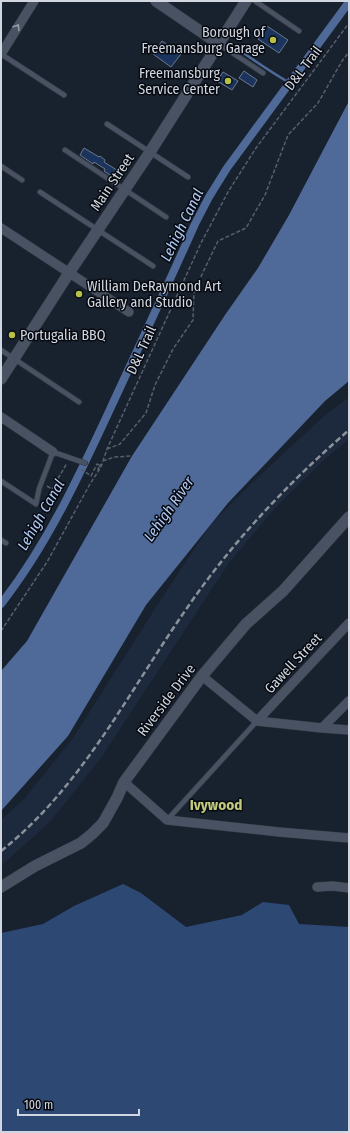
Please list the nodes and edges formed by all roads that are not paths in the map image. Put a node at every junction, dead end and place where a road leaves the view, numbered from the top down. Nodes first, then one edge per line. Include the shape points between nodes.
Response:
1 (34, 1) edge
2 (156, 1) edge
3 (246, 1) edge
4 (255, 1) edge
5 (299, 31) dead end
6 (219, 44) junction
7 (1, 54) edge
8 (263, 73) dead end
9 (64, 95) dead end
10 (107, 124) dead end
11 (65, 150) dead end
12 (150, 152) junction
13 (1, 166) edge
14 (188, 177) dead end
15 (22, 180) dead end
16 (124, 189) junction
17 (40, 192) dead end
18 (166, 218) dead end
19 (1, 228) edge
20 (97, 230) junction
21 (153, 266) dead end
22 (69, 272) junction
23 (129, 312) dead end
24 (1, 350) edge
25 (14, 358) junction
26 (1, 379) edge
27 (79, 402) dead end
28 (1, 417) edge
29 (54, 452) junction
30 (85, 463) dead end
31 (1, 481) edge
32 (349, 518) edge
33 (1, 540) edge
34 (6, 543) dead end
35 (349, 623) edge
36 (202, 676) junction
37 (349, 701) edge
38 (257, 721) junction
39 (322, 728) junction
40 (349, 730) edge
41 (124, 782) junction
42 (167, 820) junction
43 (349, 838) edge
44 (1, 887) edge
45 (317, 887) dead end
46 (349, 888) edge

7 -> 1 street
2 - 6 street
3 - 6 street, Main Street
4 - 5 lane
6 - 8 lane
6 - 12 street, Main Street
7 - 9 lane
10 - 12 lane
11 - 16 lane
12 - 14 lane
12 - 16 street, Main Street
13 - 15 lane
16 - 18 lane
16 - 20 street, Main Street
17 - 20 lane
19 - 22 street
20 - 21 lane
20 - 22 street, Main Street
22 - 23 street
22 - 25 street, Main Street
24 - 25 lane
25 - 26 street, Main Street
25 - 27 lane
28 - 29 street
29 - 30 lane
29 - 31 lane via 36,504
32 - 36 street, Riverside Drive via 283,592 246,624
33 - 34 lane
35 - 38 street, Gawell Street
36 - 38 street
36 - 41 street, Riverside Drive
37 - 39 street
38 - 39 street
38 - 42 lane
39 - 40 street
41 - 42 street
41 - 44 street, Riverside Drive via 103,823 92,834 81,843 35,866
42 - 43 street
45 - 46 street

